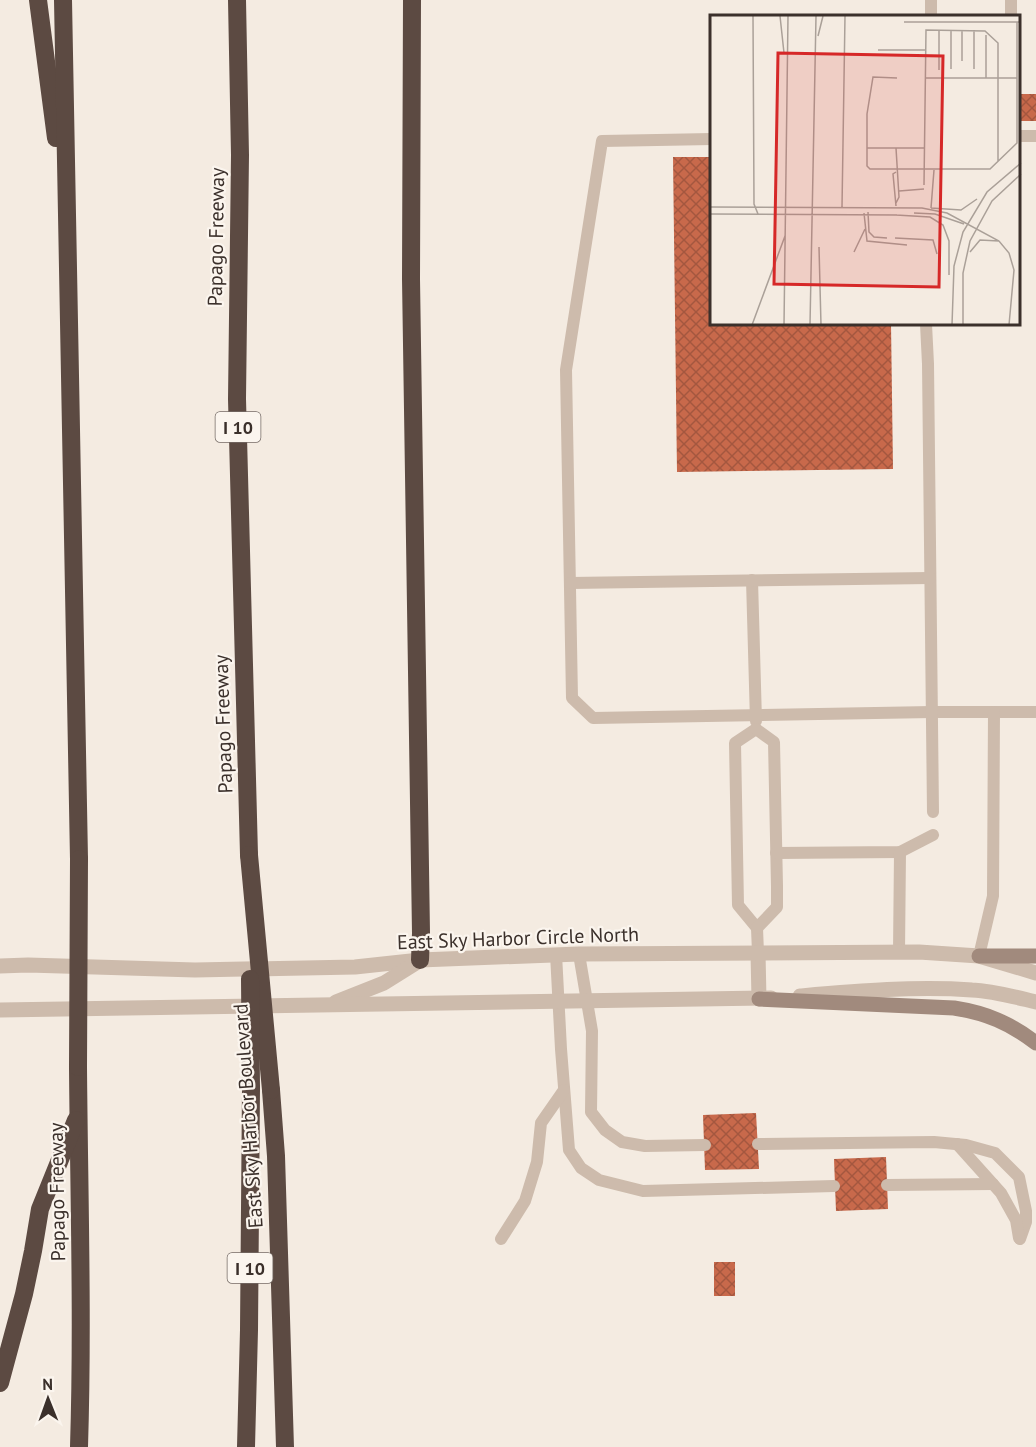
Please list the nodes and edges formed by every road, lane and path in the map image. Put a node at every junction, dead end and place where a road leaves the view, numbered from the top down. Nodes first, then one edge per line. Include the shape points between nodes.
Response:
1 (38, 0) edge
2 (63, 0) edge
3 (237, 0) edge
4 (412, 0) edge
5 (707, 139) edge
6 (68, 236) junction
7 (926, 326) edge
8 (930, 578) junction
9 (752, 580) junction
10 (570, 582) junction
11 (932, 712) junction
12 (994, 712) junction
13 (1036, 712) edge
14 (755, 715) junction
15 (756, 729) junction
16 (933, 812) dead end
17 (933, 835) dead end
18 (900, 852) junction
19 (776, 853) junction
20 (249, 855) junction
21 (757, 928) junction
22 (899, 952) junction
23 (758, 953) junction
24 (556, 954) junction
25 (579, 954) junction
26 (979, 956) junction
27 (1036, 956) edge
28 (420, 960) junction
29 (0, 966) edge
30 (1036, 973) edge
31 (759, 999) junction
32 (559, 1001) junction
33 (586, 1001) junction
34 (1036, 1002) edge
35 (327, 1006) junction
36 (0, 1010) edge
37 (1036, 1043) edge
38 (564, 1090) junction
39 (78, 1113) junction
40 (758, 1144) dead end
41 (957, 1144) junction
42 (705, 1145) dead end
43 (993, 1184) junction
44 (887, 1185) dead end
45 (834, 1186) dead end
46 (501, 1239) dead end
47 (0, 1383) edge
48 (79, 1447) edge
49 (246, 1447) edge
50 (285, 1447) edge

1 - 6 highway
2 - 6 highway, Papago Freeway
3 - 20 highway, Papago Freeway / I 10 via 237,399
4 - 28 highway via 411,279
5 - 10 lane via 602,141 566,370
6 - 39 highway, Papago Freeway, bridge via 79,859
7 - 8 lane
8 - 9 lane
8 - 11 lane
9 - 10 lane
9 - 14 lane
10 - 14 lane via 572,698 593,718
11 - 12 lane
11 - 14 lane
11 - 16 lane
12 - 13 lane
12 - 26 lane via 993,896
14 - 15 lane
15 - 19 lane via 774,742
15 - 21 lane via 735,743 738,905
17 - 18 lane
18 - 19 lane
18 - 22 lane
19 - 21 lane via 777,907
20 - 49 highway, Papago Freeway / I 10, bridge via 251,1088
20 - 50 highway, East Sky Harbor Boulevard, bridge via 276,1156
21 - 23 lane
22 - 23 street, East Sky Harbor Circle North
22 - 26 street, East Sky Harbor Circle North
23 - 25 street, East Sky Harbor Circle North
23 - 31 street
24 - 25 street, East Sky Harbor Circle North
24 - 28 street, East Sky Harbor Circle North
24 - 32 lane
25 - 33 lane
26 - 27 main road
26 - 30 street, East Sky Harbor Circle North
28 - 29 street, East Sky Harbor Circle North via 355,967 195,970
28 - 35 street via 384,983
31 - 33 street
31 - 34 street via 882,989 942,989 1004,994
31 - 37 main road via 954,1008 998,1019
32 - 33 street
32 - 35 street
32 - 38 lane
33 - 42 lane via 591,1031 591,1112 605,1130 622,1142 645,1146
35 - 36 street
38 - 45 lane via 568,1150 581,1168 599,1180 643,1191
38 - 46 lane via 541,1123 537,1162 525,1201
39 - 47 highway via 40,1209 24,1294
39 - 48 highway, Papago Freeway
40 - 41 lane
41 - 43 lane
41 - 43 lane via 995,1153 1018,1177 1026,1211 1020,1239 1016,1220
43 - 44 lane

